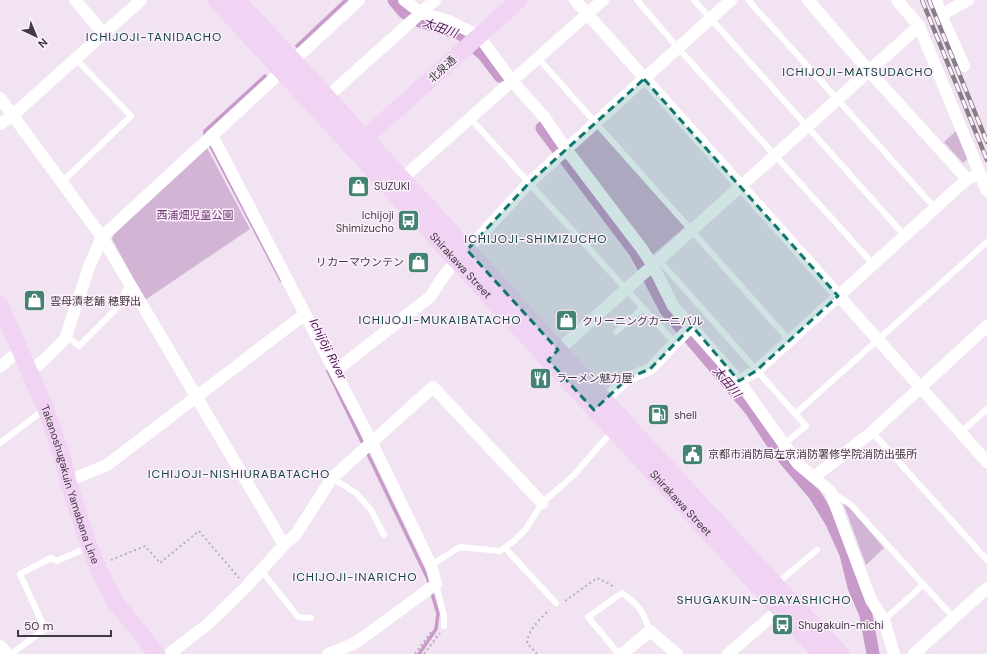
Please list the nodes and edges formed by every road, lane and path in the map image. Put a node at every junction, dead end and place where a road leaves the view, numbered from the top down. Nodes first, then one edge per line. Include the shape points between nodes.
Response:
1 (76, 0) edge
2 (141, 0) edge
3 (216, 0) edge
4 (237, 0) edge
5 (359, 0) edge
6 (404, 0) edge
7 (435, 0) edge
8 (519, 0) edge
9 (575, 0) edge
10 (603, 0) edge
11 (637, 0) edge
12 (694, 0) edge
13 (731, 0) edge
14 (748, 0) edge
15 (808, 0) edge
16 (897, 0) edge
17 (936, 0) edge
18 (968, 0) edge
19 (587, 14) junction
20 (941, 15) junction
21 (417, 16) junction
22 (711, 18) junction
23 (919, 26) junction
24 (104, 34) junction
25 (474, 40) junction
26 (678, 48) junction
27 (538, 58) junction
28 (76, 59) junction
29 (288, 66) junction
30 (964, 66) dead end
31 (869, 71) junction
32 (644, 78) junction
33 (512, 81) junction
34 (327, 97) junction
35 (0, 98) edge
36 (837, 100) junction
37 (13, 115) junction
38 (470, 118) junction
39 (595, 123) junction
40 (0, 124) edge
41 (807, 127) junction
42 (212, 135) junction
43 (359, 144) junction
44 (562, 153) junction
45 (775, 156) junction
46 (980, 174) junction
47 (967, 179) junction
48 (62, 182) junction
49 (529, 183) junction
50 (396, 184) junction
51 (740, 187) junction
52 (987, 191) edge
53 (935, 208) junction
54 (692, 231) junction
55 (904, 235) junction
56 (102, 237) junction
57 (987, 242) edge
58 (462, 256) junction
59 (656, 263) junction
60 (873, 264) junction
61 (129, 283) junction
62 (626, 290) junction
63 (838, 296) junction
64 (0, 305) edge
65 (643, 308) junction
66 (305, 314) junction
67 (692, 326) junction
68 (987, 326) edge
69 (616, 332) dead end
70 (66, 335) junction
71 (789, 340) junction
72 (877, 340) junction
73 (675, 343) junction
74 (20, 350) junction
75 (553, 355) junction
76 (0, 367) edge
77 (335, 371) junction
78 (756, 371) junction
79 (29, 372) junction
80 (739, 381) junction
81 (920, 388) junction
82 (196, 396) junction
83 (599, 405) junction
84 (46, 409) junction
85 (987, 409) edge
86 (795, 414) junction
87 (618, 425) junction
88 (872, 432) junction
89 (960, 432) junction
90 (371, 442) junction
91 (0, 443) edge
92 (784, 444) junction
93 (987, 462) edge
94 (814, 477) junction
95 (332, 478) junction
96 (68, 481) junction
97 (830, 491) junction
98 (542, 503) junction
99 (384, 535) dead end
100 (284, 545) junction
101 (89, 546) junction
102 (504, 548) junction
103 (817, 550) dead end
104 (987, 560) edge
105 (431, 565) junction
106 (97, 566) junction
107 (260, 570) junction
108 (436, 584) junction
109 (775, 585) junction
110 (923, 585) junction
111 (246, 587) junction
112 (987, 588) edge
113 (622, 593) junction
114 (556, 603) junction
115 (780, 609) junction
116 (311, 618) dead end
117 (954, 618) junction
118 (884, 620) junction
119 (444, 626) joint
120 (650, 631) junction
121 (437, 637) junction
122 (0, 646) edge
123 (8, 654) edge
124 (11, 654) edge
125 (157, 654) edge
126 (169, 654) edge
127 (328, 654) edge
128 (415, 654) edge
129 (424, 654) edge
130 (537, 654) edge
131 (622, 654) edge
132 (677, 654) edge
133 (728, 654) edge
134 (821, 654) edge
135 (841, 654) edge
136 (894, 654) edge
137 (914, 654) edge

1 - 24 street
2 - 24 street
3 - 29 street, Shirakawa Street
4 - 29 street, Shirakawa Street
5 - 29 street
6 - 21 street
7 - 21 street
8 - 25 street, 北泉通
9 - 19 street
10 - 19 street
11 - 26 lane
12 - 22 lane
13 - 22 street
14 - 36 lane
15 - 31 street
16 - 23 street
17 - 20 street
18 - 20 street
19 - 27 street
19 - 32 street
20 - 30 street
21 - 25 street via 448,21
21 - 34 street
22 - 26 street
22 - 41 lane
23 - 31 street
23 - 46 street
24 - 28 street
25 - 33 street
25 - 43 street, 北泉通
26 - 32 street
26 - 45 lane
27 - 33 street
27 - 39 lane
28 - 37 street
28 - 48 lane via 131,116
29 - 34 street, Shirakawa Street
29 - 42 street
29 - 43 street, Shirakawa Street
31 - 36 street
31 - 47 street
32 - 39 street
32 - 51 street
33 - 38 street
33 - 44 street via 545,118
34 - 43 street, Shirakawa Street
35 - 37 street
36 - 41 street
36 - 53 lane
37 - 40 street
37 - 48 street
38 - 49 lane
38 - 50 street
39 - 44 street
39 - 54 lane
41 - 45 street
41 - 55 lane
42 - 56 street
42 - 66 street
43 - 50 street, Shirakawa Street
44 - 49 street
44 - 59 street
45 - 51 street
45 - 60 lane
46 - 47 street
46 - 52 street
47 - 53 street
48 - 56 street
49 - 58 street
49 - 62 lane
50 - 58 street, Shirakawa Street
51 - 54 street
51 - 63 street
53 - 55 street
54 - 59 street
54 - 71 lane
55 - 60 street
56 - 61 street
56 - 70 street
57 - 72 lane
58 - 75 street, Shirakawa Street
58 - 77 street via 445,274 430,297
59 - 62 street
59 - 67 street via 673,306
59 - 78 lane
60 - 63 street
61 - 70 lane via 118,307 79,346
61 - 82 street
62 - 65 lane
62 - 75 street
63 - 71 street
63 - 72 street
64 - 74 street, Takanoshugakuin Yamabana Line
65 - 69 lane
65 - 73 lane
66 - 77 street
66 - 82 street
67 - 73 street
67 - 80 street
68 - 81 street
70 - 79 street via 65,339
71 - 78 street
72 - 81 street
72 - 86 lane
73 - 83 street via 650,370 628,378
74 - 76 street
74 - 79 street, Takanoshugakuin Yamabana Line
75 - 83 street, Shirakawa Street
77 - 90 street
78 - 80 street
78 - 86 lane
79 - 84 street, Takanoshugakuin Yamabana Line
80 - 92 street
81 - 88 street
81 - 89 street
82 - 96 street via 107,465
82 - 100 street
83 - 87 street, Shirakawa Street
84 - 91 lane
84 - 96 street, Takanoshugakuin Yamabana Line
85 - 89 lane
86 - 92 lane via 806,426
87 - 98 lane via 574,475
87 - 109 street, Shirakawa Street
87 - 115 street, Shirakawa Street
88 - 94 street
88 - 104 lane
89 - 93 street
90 - 95 street
90 - 98 street via 433,387
90 - 105 street
92 - 94 street via 798,464
94 - 97 street
95 - 99 lane via 356,494 372,510
95 - 100 street via 296,534
96 - 101 street, Takanoshugakuin Yamabana Line
97 - 110 lane via 851,504
97 - 118 street via 871,600
98 - 102 lane via 526,529
100 - 107 street
101 - 106 street, Takanoshugakuin Yamabana Line
101 - 124 lane via 57,561 51,558 20,574 44,630
102 - 105 lane via 500,551 460,547
102 - 114 lane
103 - 109 lane
105 - 108 street
106 - 111 path via 145,546 160,563 199,531
106 - 125 street, Takanoshugakuin Yamabana Line via 116,603
107 - 111 street
107 - 116 lane via 298,616
108 - 119 lane
108 - 127 street via 353,644
109 - 135 street, Shirakawa Street
110 - 117 lane
110 - 118 lane
111 - 126 street via 208,624
112 - 117 street
113 - 114 path via 597,578 562,603
113 - 120 lane via 635,602 643,613
113 - 131 lane via 588,617 616,652
114 - 130 path via 540,618 527,637 527,643
115 - 133 street
115 - 134 street, Shirakawa Street
117 - 137 street
118 - 136 street
119 - 121 path
120 - 131 street
120 - 132 street
121 - 128 path via 432,631
121 - 129 path
122 - 123 street

